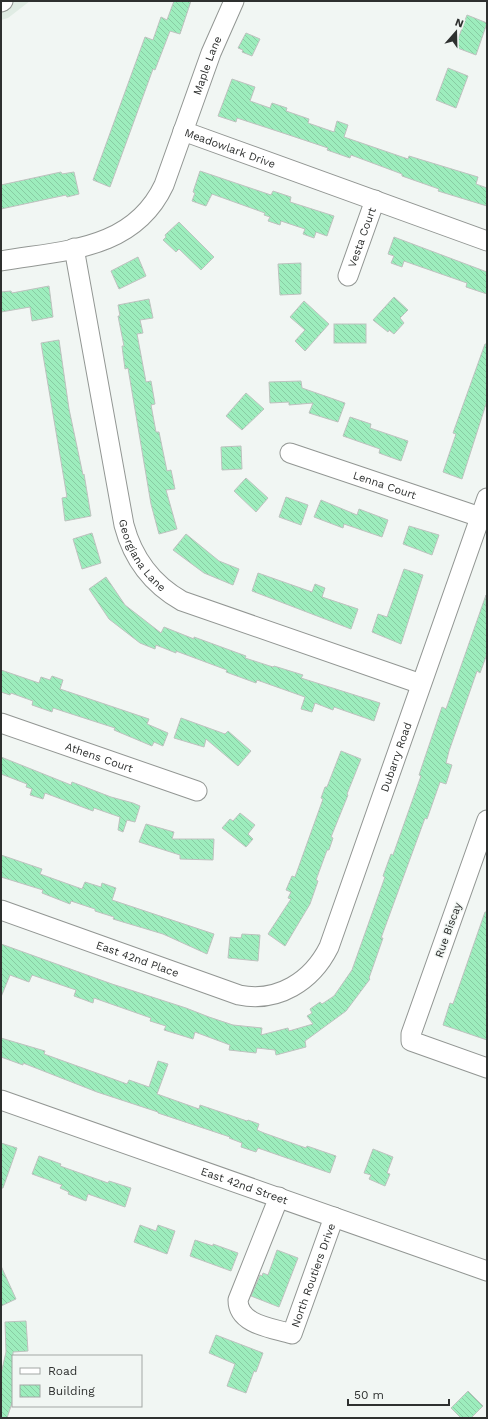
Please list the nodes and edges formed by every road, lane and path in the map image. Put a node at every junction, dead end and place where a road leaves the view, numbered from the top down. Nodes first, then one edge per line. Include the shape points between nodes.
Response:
1 (234, 1) edge
2 (183, 131) junction
3 (376, 200) junction
4 (487, 241) edge
5 (74, 248) junction
6 (1, 261) edge
7 (348, 276) dead end
8 (290, 452) dead end
9 (487, 498) edge
10 (480, 518) junction
11 (421, 684) junction
12 (1, 723) edge
13 (197, 791) dead end
14 (487, 820) edge
15 (1, 910) edge
16 (277, 993) joint
17 (487, 1068) edge
18 (1, 1100) edge
19 (279, 1197) junction
20 (334, 1217) junction
21 (487, 1271) edge

1 - 2 street, Maple Lane via 211,52
2 - 3 street, Meadowlark Drive
2 - 5 street, Meadowlark Drive via 164,185 143,216 129,228 106,240
3 - 4 street, Meadowlark Drive
3 - 7 street, Vesta Court
5 - 6 street, Meadowlark Drive
5 - 11 street, Georgiana Lane via 124,526 129,544 145,570 161,588 182,601
8 - 10 street, Lenna Court
9 - 10 street, Dubarry Road
10 - 11 street, Dubarry Road
11 - 16 street, Dubarry Road via 329,947 320,962 299,984
12 - 13 street, Athens Court
14 - 17 street, Rue Biscay via 410,1034 412,1041
15 - 16 street, East 42nd Place via 239,995
18 - 19 street, East 42nd Street
19 - 20 street, East 42nd Street
19 - 20 street, North Routiers Drive via 238,1300 238,1309 247,1320 292,1334
20 - 21 street, East 42nd Street

